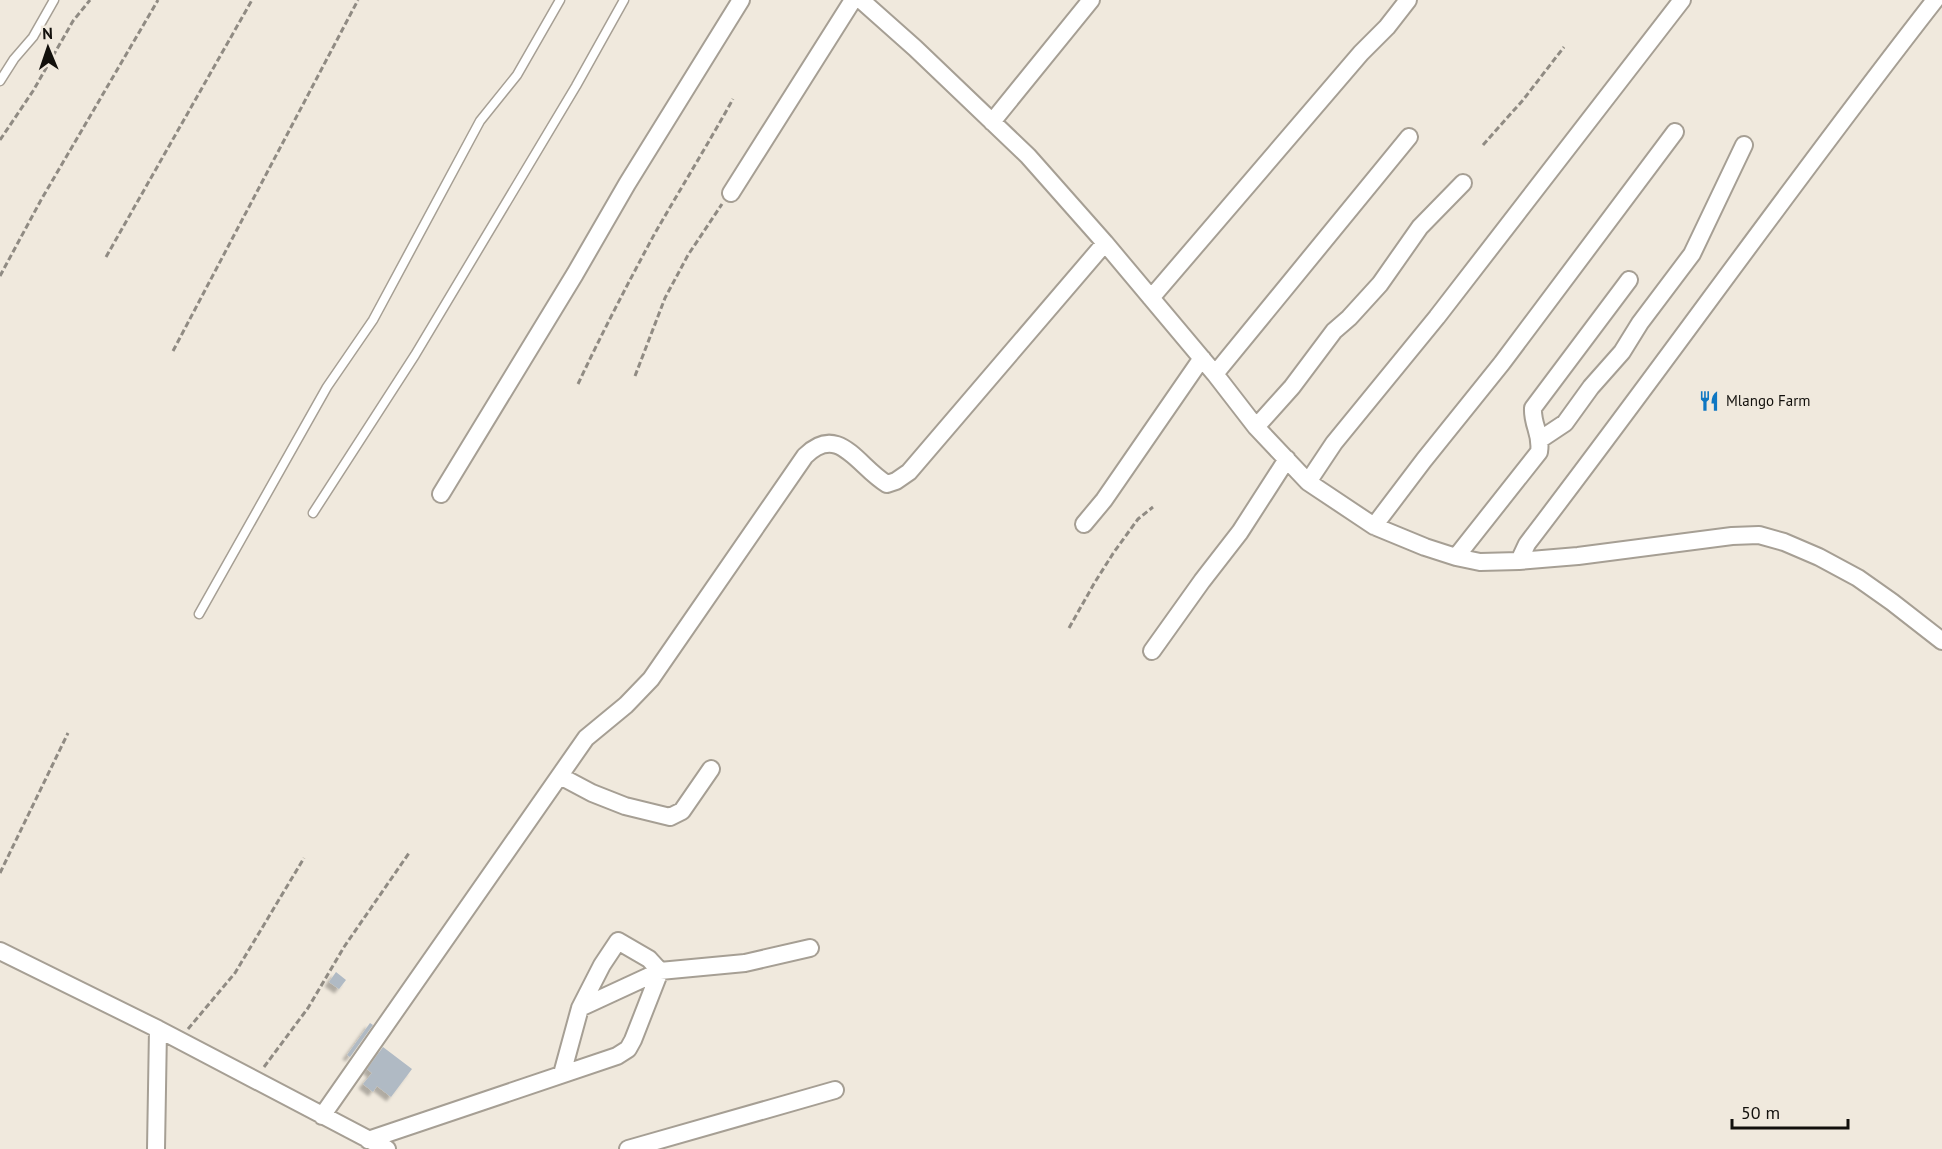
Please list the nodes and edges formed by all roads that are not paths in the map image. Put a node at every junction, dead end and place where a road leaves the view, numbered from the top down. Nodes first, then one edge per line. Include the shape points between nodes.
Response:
1 (54, 0) edge
2 (560, 0) edge
3 (624, 0) edge
4 (741, 0) edge
5 (853, 0) edge
6 (861, 0) edge
7 (1091, 0) edge
8 (1408, 0) edge
9 (1682, 0) edge
10 (1935, 0) edge
11 (0, 81) edge
12 (992, 122) junction
13 (1675, 132) dead end
14 (1409, 136) dead end
15 (1744, 146) dead end
16 (1462, 183) dead end
17 (730, 193) road end
18 (1105, 243) junction
19 (1629, 280) dead end
20 (1151, 298) junction
21 (1202, 358) junction
22 (1215, 374) junction
23 (1256, 427) junction
24 (1541, 440) junction
25 (1287, 459) junction
26 (1308, 482) junction
27 (441, 494) dead end
28 (313, 513) dead end
29 (1084, 524) dead end
30 (1374, 525) junction
31 (1456, 557) junction
32 (1519, 561) junction
33 (199, 614) dead end
34 (1942, 641) edge
35 (1152, 651) dead end
36 (711, 769) dead end
37 (560, 776) junction
38 (810, 948) dead end
39 (0, 951) edge
40 (660, 970) junction
41 (580, 1008) junction
42 (158, 1029) junction
43 (562, 1074) junction
44 (836, 1090) dead end
45 (322, 1116) junction
46 (368, 1140) junction
47 (156, 1149) edge
48 (387, 1149) edge
49 (628, 1149) edge

1 - 11 lane via 33,37
2 - 33 lane via 517,75 480,121 373,320 327,387
3 - 28 lane via 415,355
4 - 27 street
5 - 17 street
6 - 12 street
7 - 12 street
8 - 20 street
9 - 26 street via 1437,317 1334,443
10 - 32 street via 1527,544
12 - 18 street via 1029,156
13 - 30 street via 1502,363
14 - 22 street
15 - 24 street via 1692,254 1565,423
16 - 23 street via 1420,227 1380,284 1334,331
18 - 20 street
18 - 37 street via 909,472 887,484 838,445 828,442 812,449 651,679 586,738
19 - 24 street via 1533,408 1532,417
20 - 21 street
21 - 22 street
21 - 29 street
22 - 23 street
23 - 25 street
24 - 31 street via 1539,452
25 - 26 street
25 - 35 street via 1240,532
26 - 30 street
30 - 31 street
31 - 32 street via 1480,562
32 - 34 street via 1759,535 1819,557 1858,578
36 - 37 street via 682,811 670,817 625,806
37 - 45 street
38 - 40 street via 745,963
39 - 42 street
40 - 41 street
40 - 41 street via 618,941
40 - 43 street via 628,1049
41 - 43 street
42 - 45 street
42 - 47 street
43 - 46 street
44 - 49 street
45 - 46 street
46 - 48 street

